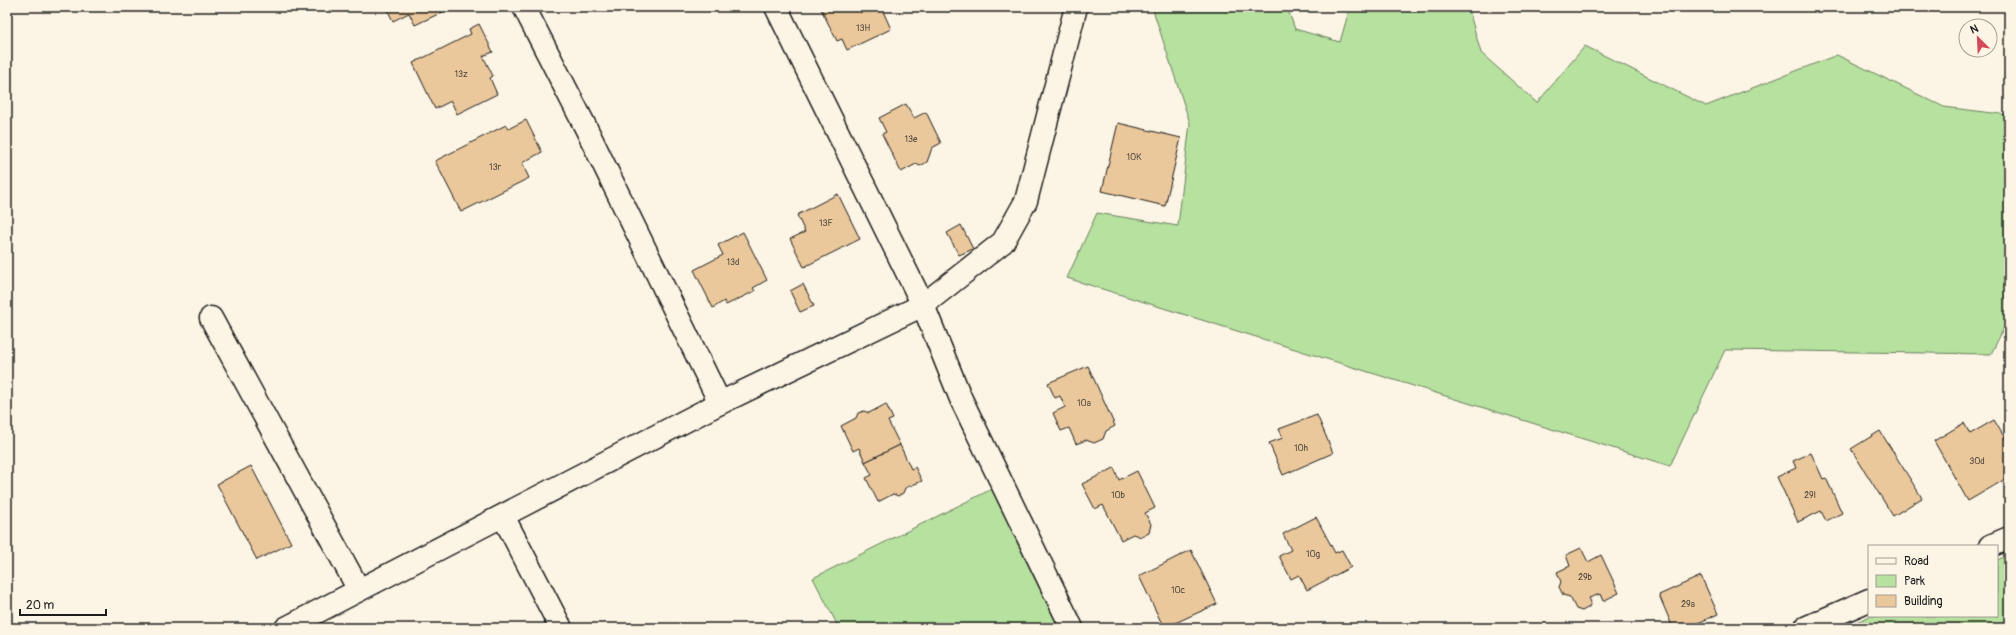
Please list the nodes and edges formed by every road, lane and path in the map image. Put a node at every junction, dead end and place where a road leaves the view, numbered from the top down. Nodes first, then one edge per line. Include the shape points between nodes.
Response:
1 (524, 7) edge
2 (776, 7) edge
3 (1076, 7) edge
4 (923, 305) junction
5 (211, 318) dead end
6 (720, 403) junction
7 (503, 516) junction
8 (2009, 538) edge
9 (1992, 545) edge
10 (359, 590) junction
11 (1868, 600) edge
12 (286, 628) edge
13 (561, 628) edge
14 (1072, 628) edge
15 (1805, 628) edge

1 - 6 street
2 - 4 street
3 - 4 street via 1026,201 1003,242
4 - 6 street
4 - 14 street via 961,399
5 - 10 street
6 - 7 street
7 - 10 street
7 - 13 street
8 - 9 street
10 - 12 street
11 - 15 street

